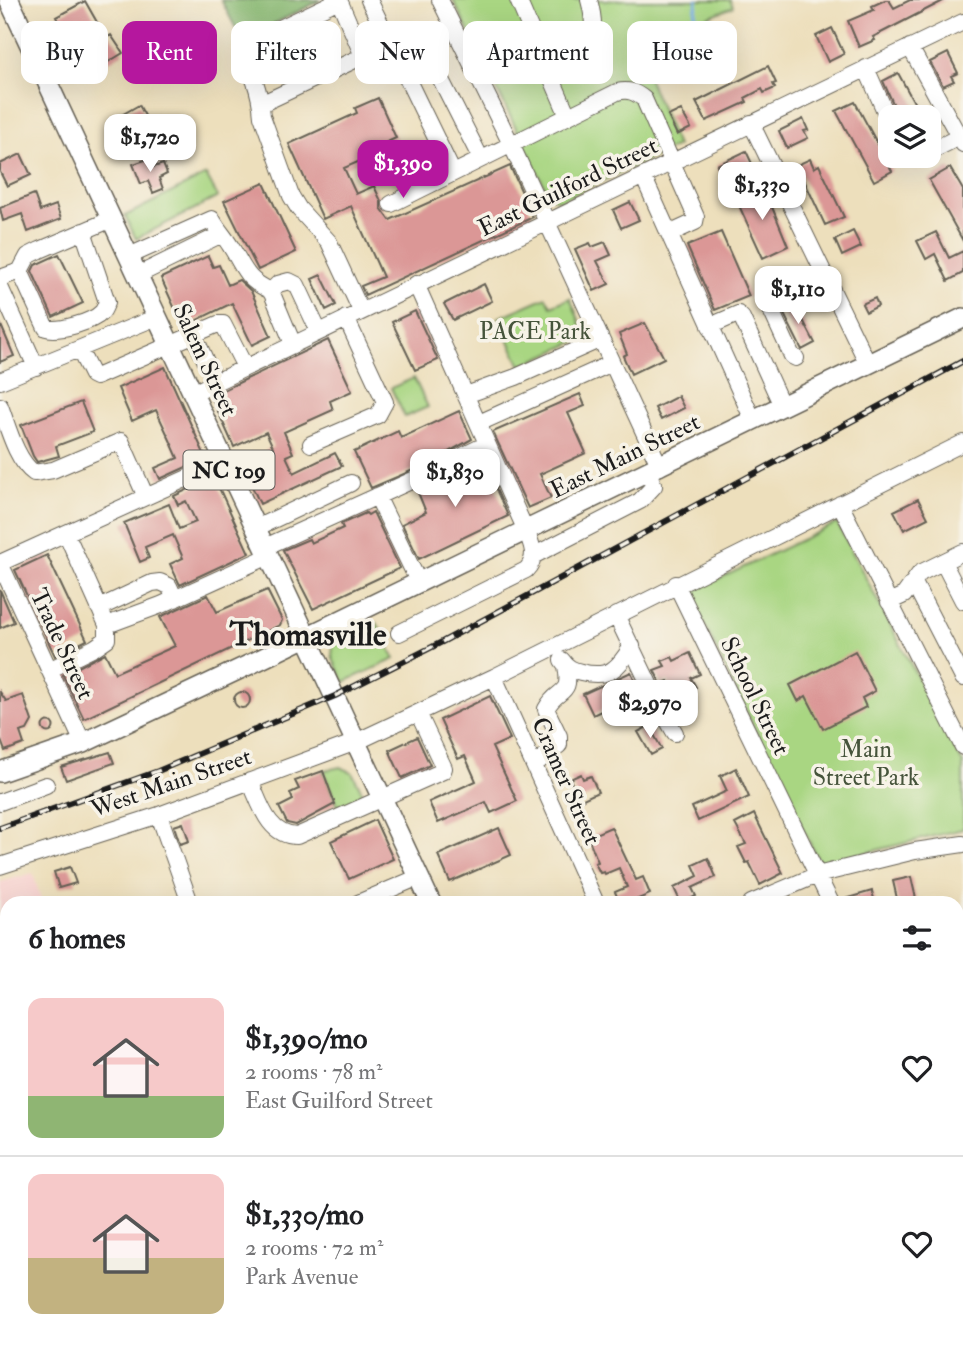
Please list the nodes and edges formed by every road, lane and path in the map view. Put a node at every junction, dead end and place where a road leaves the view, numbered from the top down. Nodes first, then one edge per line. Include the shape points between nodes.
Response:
1 (369, 0) edge
2 (440, 0) edge
3 (517, 0) edge
4 (589, 0) edge
5 (8, 9) edge
6 (379, 21) edge
7 (526, 21) edge
8 (593, 21) edge
9 (963, 22) edge
10 (910, 47) junction
11 (866, 68) junction
12 (410, 84) edge
13 (443, 84) edge
14 (554, 84) edge
15 (261, 104) junction
16 (882, 105) edge
17 (568, 116) junction
18 (751, 123) junction
19 (961, 141) edge
20 (511, 144) junction
21 (941, 148) edge
22 (481, 159) junction
23 (672, 162) junction
24 (453, 173) junction
25 (643, 176) junction
26 (391, 204) dead end
27 (112, 219) junction
28 (547, 222) junction
29 (83, 231) junction
30 (669, 234) junction
31 (220, 235) junction
32 (129, 256) junction
33 (20, 271) junction
34 (138, 275) junction
35 (416, 284) junction
36 (0, 287) edge
37 (772, 290) dead end
38 (271, 291) junction
39 (361, 311) junction
40 (158, 317) junction
41 (346, 318) junction
42 (963, 318) edge
43 (85, 320) junction
44 (710, 326) junction
45 (318, 332) junction
46 (194, 335) junction
47 (601, 339) junction
48 (293, 344) junction
49 (87, 346) junction
50 (171, 346) junction
51 (796, 358) dead end
52 (612, 363) junction
53 (868, 364) junction
54 (36, 367) junction
55 (245, 367) junction
56 (0, 381) edge
57 (215, 382) junction
58 (193, 393) junction
59 (466, 395) junction
60 (0, 406) edge
61 (782, 406) junction
62 (753, 421) junction
63 (479, 424) junction
64 (963, 443) edge
65 (311, 444) dead end
66 (487, 444) junction
67 (225, 461) junction
68 (654, 470) junction
69 (351, 483) dead end
70 (377, 496) junction
71 (146, 497) junction
72 (840, 504) junction
73 (256, 528) junction
74 (526, 531) junction
75 (66, 533) junction
76 (267, 551) junction
77 (963, 552) edge
78 (533, 556) junction
79 (943, 562) junction
80 (0, 563) edge
81 (419, 583) junction
82 (914, 583) junction
83 (676, 584) junction
84 (174, 599) junction
85 (963, 601) edge
86 (889, 602) junction
87 (99, 608) junction
88 (616, 615) junction
89 (107, 625) junction
90 (398, 633) dead end
91 (307, 637) junction
92 (554, 646) junction
93 (632, 646) junction
94 (566, 666) junction
95 (49, 670) junction
96 (494, 677) junction
97 (963, 678) edge
98 (418, 713) junction
99 (675, 733) dead end
100 (356, 742) junction
101 (83, 743) junction
102 (963, 747) edge
103 (534, 765) junction
104 (8, 769) edge
105 (250, 781) junction
106 (46, 785) dead end
107 (25, 793) junction
108 (382, 798) junction
109 (0, 802) edge
110 (159, 814) junction
111 (963, 844) edge
112 (0, 866) edge
113 (817, 875) junction
114 (419, 877) junction
115 (188, 896) edge
116 (374, 896) edge
117 (425, 896) edge
118 (593, 896) edge
119 (768, 896) edge
120 (828, 896) edge

1 - 6 street
2 - 20 street
3 - 7 street
4 - 8 street
5 - 27 main road, Salem Street / NC 109
9 - 10 street, East Guilford Street
10 - 11 street, East Guilford Street
10 - 19 street
11 - 16 street
11 - 18 street, East Guilford Street
12 - 24 street
13 - 22 street
14 - 17 street
15 - 15 street via 245,49 339,0 363,56
15 - 39 street via 291,196 329,242
17 - 20 street
17 - 23 street via 617,92 636,93 644,99
18 - 23 street, East Guilford Street
18 - 53 street
19 - 21 street
20 - 22 street
20 - 28 street
22 - 24 street
23 - 25 street, East Guilford Street
23 - 30 street via 696,218
24 - 26 street
25 - 28 street, East Guilford Street
25 - 30 street
27 - 29 street
27 - 32 main road, Salem Street / NC 109
28 - 35 street, East Guilford Street
28 - 47 street
29 - 33 street via 28,256
29 - 43 street via 107,302 103,312
30 - 44 street
31 - 32 street via 212,219
31 - 34 street
31 - 38 street via 245,274
32 - 34 main road, Salem Street / NC 109
33 - 36 street
33 - 43 street via 46,328 54,331
34 - 40 main road, Salem Street / NC 109
35 - 39 street, East Guilford Street
35 - 59 street
36 - 54 street
37 - 51 street via 770,308
38 - 45 street via 289,281 298,285
38 - 48 street
39 - 41 street, East Guilford Street
40 - 49 street
40 - 50 main road, Salem Street / NC 109
41 - 45 street, East Guilford Street
41 - 65 street via 385,402 378,415
42 - 53 main road, East Main Street
43 - 49 street
44 - 61 street via 738,314 742,318
44 - 62 street
45 - 48 street, East Guilford Street
46 - 50 street
46 - 55 street via 223,324
46 - 57 street
47 - 52 street
47 - 59 street
48 - 55 street, East Guilford Street
49 - 50 street via 96,377
49 - 54 street
50 - 58 main road, Salem Street / NC 109
52 - 63 street
52 - 68 street
53 - 61 main road, East Main Street
54 - 56 street
55 - 57 street, East Guilford Street
57 - 58 street, East Guilford Street
58 - 67 main road, Salem Street / NC 109
59 - 63 street
60 - 71 street via 27,468 34,473 53,470 121,441
61 - 62 main road, East Main Street
62 - 68 main road, East Main Street
63 - 66 street
64 - 72 street
66 - 70 street
66 - 74 street
67 - 71 street
67 - 73 main road, Salem Street / NC 109
68 - 74 main road, East Main Street
68 - 78 street via 654,486 640,501
69 - 73 street
70 - 76 street
70 - 81 street
71 - 75 street
72 - 83 street
72 - 86 street
73 - 76 main road, Salem Street / NC 109
74 - 78 street
74 - 81 main road, East Main Street
75 - 80 street
75 - 87 street
76 - 84 street
76 - 91 main road, Salem Street / NC 109
77 - 79 street
78 - 90 street via 526,570
79 - 82 street via 920,573
79 - 85 street
80 - 95 street, Trade Street
81 - 91 main road, East Main Street
82 - 86 street via 904,595
82 - 97 street
83 - 88 street
83 - 113 street, School Street
84 - 87 street via 169,586 160,582
84 - 89 street
86 - 102 street
87 - 89 street
88 - 92 street
88 - 93 street
89 - 95 street via 107,639
91 - 100 main road, Salem Street / NC 109
91 - 101 main road
92 - 94 street
92 - 96 street
93 - 94 street via 614,670 604,675
93 - 99 street
94 - 103 street via 566,689 546,709 559,745
95 - 101 street, Trade Street
96 - 98 street
96 - 103 street, Cramer Street
98 - 100 street
98 - 108 street via 444,768
100 - 105 street, West Main Street
100 - 108 main road, NC 109
101 - 104 main road
103 - 118 street, Cramer Street
104 - 107 street
105 - 108 street via 269,822 293,836
105 - 110 street, West Main Street
106 - 107 street
107 - 109 street
108 - 114 main road, NC 109
110 - 112 street, West Main Street
110 - 115 street
111 - 113 street
113 - 119 street
113 - 120 street, School Street
114 - 116 street
114 - 117 main road, NC 109

